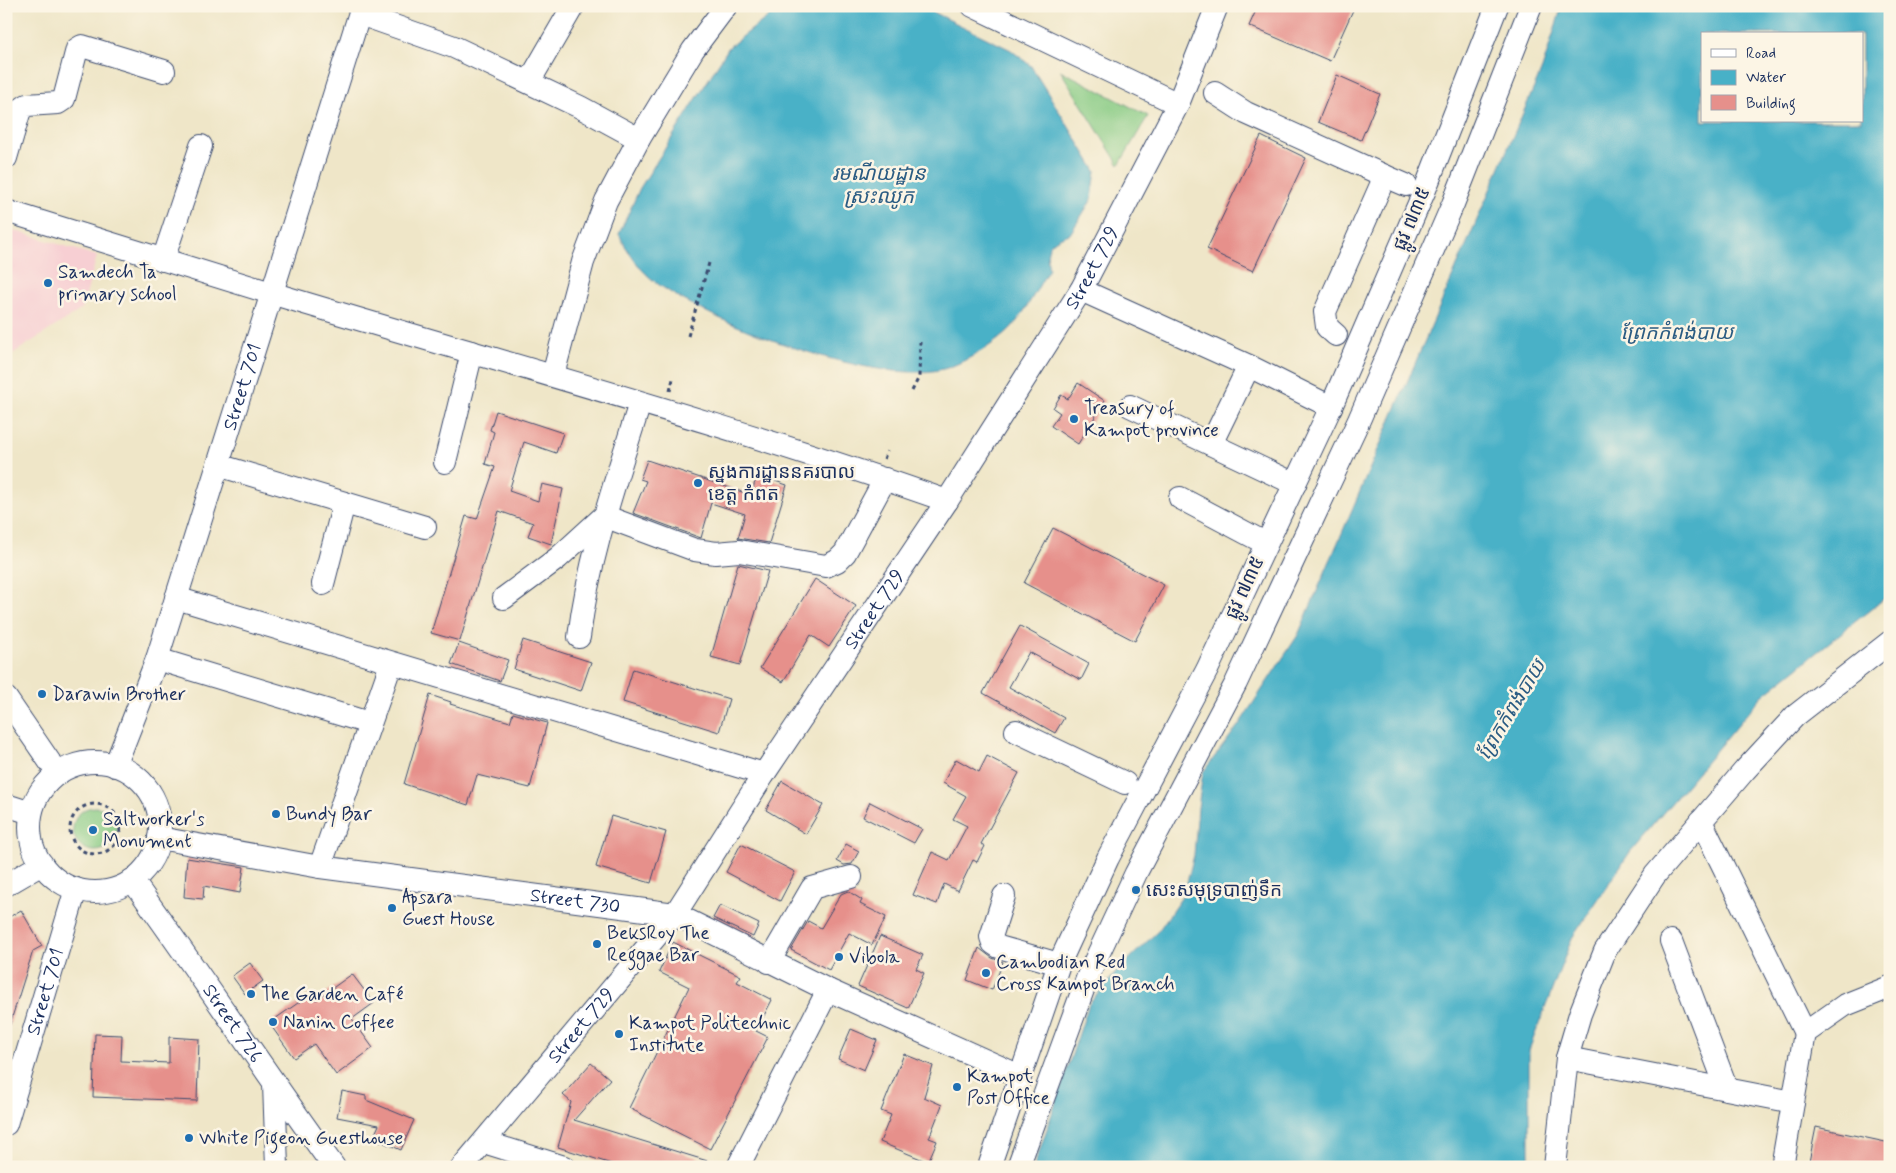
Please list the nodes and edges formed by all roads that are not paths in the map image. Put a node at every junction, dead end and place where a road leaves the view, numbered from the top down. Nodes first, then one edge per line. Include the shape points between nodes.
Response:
1 (573, 6) edge
2 (726, 6) edge
3 (973, 6) edge
4 (1217, 6) edge
5 (1497, 6) edge
6 (1531, 6) edge
7 (361, 10) edge
8 (164, 71) dead end
9 (529, 82) junction
10 (1203, 87) junction
11 (1178, 104) junction
12 (639, 139) junction
13 (201, 146) dead end
14 (6, 158) edge
15 (1385, 176) junction
16 (1415, 188) junction
17 (6, 211) edge
18 (163, 260) junction
19 (1081, 290) junction
20 (272, 294) junction
21 (1345, 340) junction
22 (472, 352) junction
23 (1248, 366) junction
24 (553, 375) junction
25 (640, 403) junction
26 (1130, 406) dead end
27 (1330, 407) junction
28 (1211, 444) junction
29 (445, 462) dead end
30 (218, 465) junction
31 (885, 479) junction
32 (1294, 484) junction
33 (1180, 498) dead end
34 (947, 501) junction
35 (344, 502) junction
36 (604, 516) junction
37 (425, 527) dead end
38 (1265, 543) junction
39 (323, 584) dead end
40 (176, 598) junction
41 (504, 598) dead end
42 (579, 637) dead end
43 (1890, 642) edge
44 (157, 659) junction
45 (392, 664) junction
46 (6, 698) edge
47 (369, 723) junction
48 (1016, 731) dead end
49 (115, 766) junction
50 (58, 774) junction
51 (764, 774) junction
52 (1136, 788) junction
53 (6, 805) edge
54 (32, 813) junction
55 (1701, 821) junction
56 (159, 838) junction
57 (42, 864) junction
58 (320, 867) junction
59 (851, 877) dead end
60 (132, 880) junction
61 (6, 885) edge
62 (76, 889) junction
63 (1004, 896) dead end
64 (675, 914) junction
65 (1671, 941) dead end
66 (768, 962) junction
67 (1059, 964) junction
68 (1890, 987) edge
69 (828, 990) junction
70 (1805, 1033) junction
71 (1567, 1058) junction
72 (1020, 1076) junction
73 (274, 1084) junction
74 (1727, 1089) junction
75 (1793, 1102) junction
76 (6, 1124) edge
77 (484, 1142) junction
78 (277, 1167) edge
79 (334, 1167) edge
80 (462, 1167) edge
81 (564, 1167) edge
82 (738, 1167) edge
83 (989, 1167) edge
84 (1018, 1167) edge
85 (1555, 1167) edge
86 (1782, 1167) edge

1 - 9 street
2 - 12 street via 693,50
3 - 11 street
4 - 10 street, Street 729
5 - 16 street, ផ្លូវ ៧៣៥
6 - 84 street via 1453,204 1360,420 1236,684 1136,873 1088,976
7 - 9 street via 454,47
7 - 20 street, Street 701
8 - 14 street via 82,46 77,50 64,99 58,103 27,105 20,110
9 - 12 street
10 - 11 street, Street 729
10 - 15 street via 1246,114
11 - 19 street, Street 729
12 - 24 street via 596,227
13 - 18 street
15 - 16 street
15 - 21 street via 1326,312 1327,327
16 - 21 street, ផ្លូវ ៧៣៥
17 - 18 street
18 - 20 street
19 - 23 street
19 - 34 street, Street 729
20 - 22 street
20 - 30 street, Street 701
21 - 27 street, ផ្លូវ ៧៣៥
22 - 24 street
22 - 29 street
23 - 27 street
23 - 28 street
24 - 25 street
25 - 31 street
25 - 36 street
26 - 28 street
27 - 32 street, ផ្លូវ ៧៣៥
28 - 32 street
30 - 35 street
30 - 40 street, Street 701
31 - 34 street
31 - 36 street via 845,553 826,566 739,551 716,553 694,550
32 - 38 street, ផ្លូវ ៧៣៥
33 - 38 street
34 - 51 street, Street 729
35 - 37 street
35 - 39 street
36 - 41 street via 558,558
36 - 42 street via 586,588
38 - 52 street, ផ្លូវ ៧៣៥ via 1207,670
40 - 44 street, Street 701
40 - 45 street
43 - 55 street via 1795,716
44 - 47 street
44 - 49 street, Street 701
45 - 47 street
45 - 51 street
46 - 50 street
47 - 58 street
48 - 52 street
49 - 50 street via 83,764
49 - 56 street via 136,778 151,796 158,812
50 - 54 street via 40,793
51 - 64 street, Street 729
52 - 67 street, ផ្លូវ ៧៣៥
53 - 54 street
54 - 57 street via 31,837
55 - 70 street
55 - 71 street via 1655,875 1606,951 1580,1014
56 - 58 street, Street 730
56 - 60 street via 151,859
57 - 61 street
57 - 62 street via 57,880
58 - 64 street, Street 730
59 - 66 street via 812,888
60 - 62 street via 118,888 100,892
60 - 73 street, Street 726
62 - 76 street, Street 701
63 - 67 street via 992,943
64 - 66 street, Street 730
64 - 77 street, Street 729
65 - 74 street
66 - 69 street, Street 730
67 - 72 street, ផ្លូវ ៧៣៥
68 - 70 street via 1845,1005
69 - 72 street, Street 730
69 - 82 street
70 - 75 street
71 - 74 street
71 - 85 street
72 - 83 street, ផ្លូវ ៧៣៥
73 - 78 street
73 - 79 street, Street 726
74 - 75 street
75 - 86 street
77 - 80 street, Street 729
77 - 81 street

